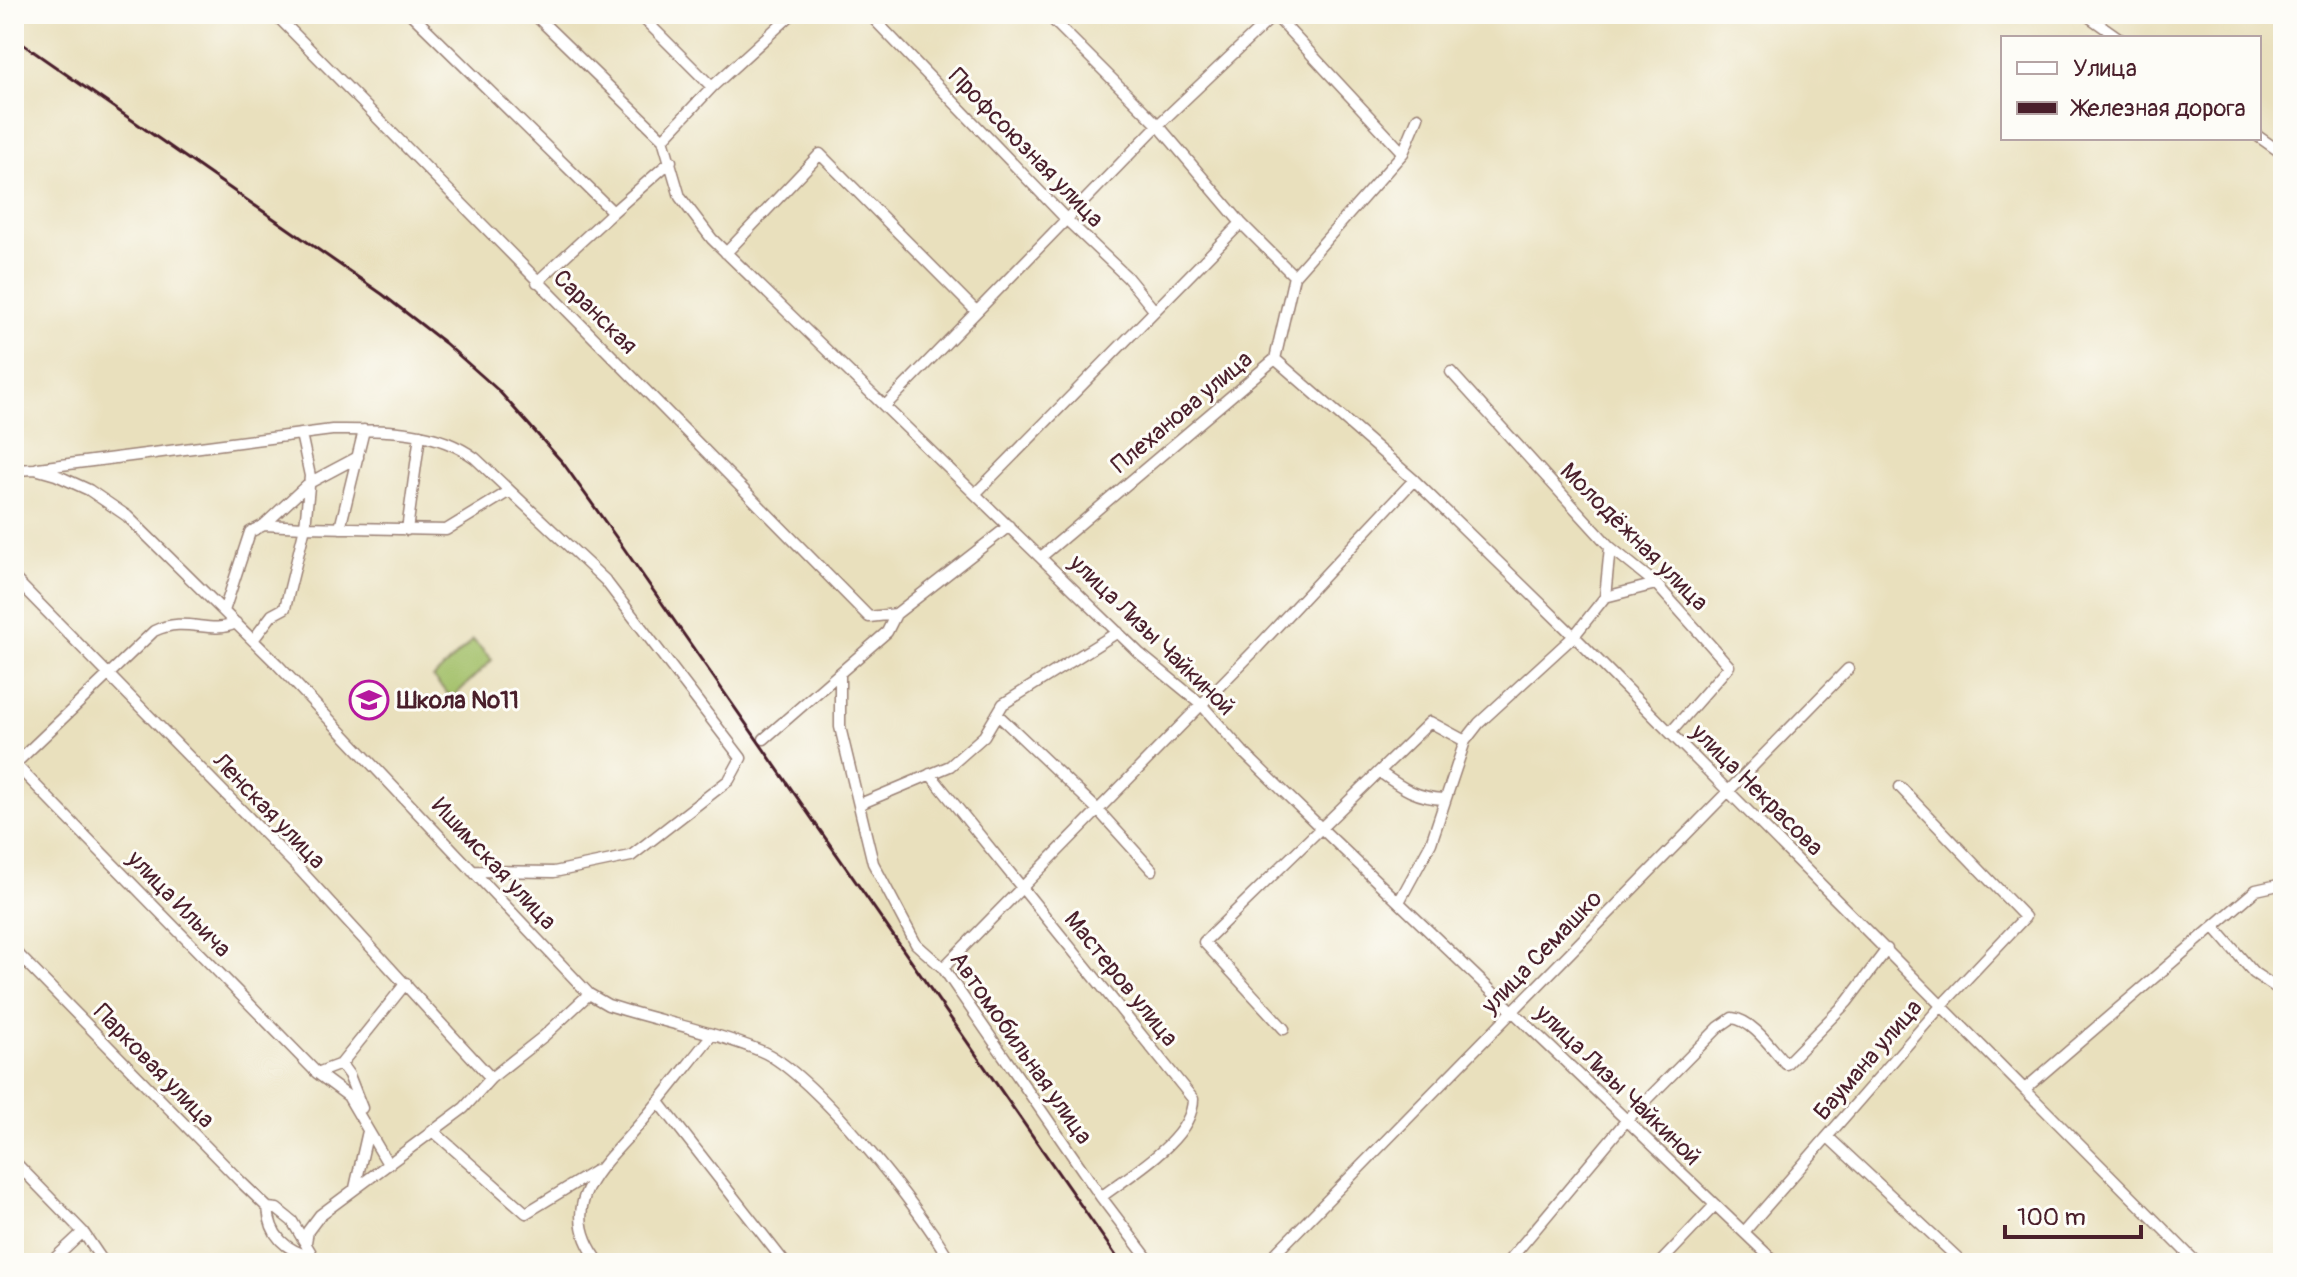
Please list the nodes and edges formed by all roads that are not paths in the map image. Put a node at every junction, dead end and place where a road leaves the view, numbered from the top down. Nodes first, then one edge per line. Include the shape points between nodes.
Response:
1 (275, 14) edge
2 (411, 14) edge
3 (534, 14) edge
4 (639, 14) edge
5 (792, 14) edge
6 (869, 14) edge
7 (1047, 14) edge
8 (1274, 14) edge
9 (2085, 14) edge
10 (2116, 36) edge
11 (712, 87) junction
12 (1418, 117) dead end
13 (1158, 125) junction
14 (2261, 138) edge
15 (663, 139) junction
16 (1403, 153) junction
17 (2283, 154) edge
18 (671, 161) junction
19 (613, 212) junction
20 (1068, 221) junction
21 (1241, 223) junction
22 (726, 253) junction
23 (1294, 276) junction
24 (537, 282) junction
25 (1154, 310) junction
26 (976, 311) junction
27 (1275, 359) junction
28 (1451, 372) dead end
29 (885, 406) junction
30 (364, 430) junction
31 (301, 434) junction
32 (420, 435) junction
33 (358, 457) junction
34 (35, 469) junction
35 (14, 470) edge
36 (1414, 480) junction
37 (309, 483) junction
38 (508, 492) junction
39 (976, 493) junction
40 (264, 525) junction
41 (1009, 526) junction
42 (305, 527) junction
43 (340, 528) junction
44 (407, 530) junction
45 (1610, 547) junction
46 (1041, 557) junction
47 (14, 578) edge
48 (1656, 584) junction
49 (1605, 597) junction
50 (224, 611) junction
51 (896, 614) junction
52 (236, 623) junction
53 (1118, 632) junction
54 (1574, 636) junction
55 (253, 640) junction
56 (1848, 669) dead end
57 (108, 674) junction
58 (840, 676) junction
59 (1200, 703) junction
60 (997, 714) junction
61 (1671, 732) junction
62 (764, 739) dead end
63 (1465, 741) junction
64 (15, 763) edge
65 (1381, 773) junction
66 (930, 774) junction
67 (1900, 787) dead end
68 (1727, 790) junction
69 (1444, 799) junction
70 (860, 804) junction
71 (1097, 809) junction
72 (1320, 827) junction
73 (1152, 870) dead end
74 (472, 871) junction
75 (2283, 884) edge
76 (1022, 890) junction
77 (1400, 900) junction
78 (2215, 928) junction
79 (1887, 949) junction
80 (14, 950) edge
81 (943, 968) junction
82 (406, 983) junction
83 (2283, 992) edge
84 (589, 994) junction
85 (1942, 1005) junction
86 (1513, 1011) junction
87 (1284, 1029) dead end
88 (711, 1036) junction
89 (341, 1064) junction
90 (317, 1073) junction
91 (491, 1078) junction
92 (2026, 1088) junction
93 (659, 1102) junction
94 (1626, 1121) junction
95 (432, 1130) junction
96 (368, 1131) junction
97 (1828, 1137) junction
98 (14, 1161) edge
99 (388, 1164) junction
100 (595, 1171) junction
101 (355, 1188) junction
102 (1101, 1197) junction
103 (1715, 1205) junction
104 (268, 1208) junction
105 (83, 1232) junction
106 (1744, 1232) junction
107 (306, 1242) junction
108 (315, 1260) edge
109 (1772, 1262) edge
110 (50, 1263) edge
111 (104, 1263) edge
112 (600, 1263) edge
113 (785, 1263) edge
114 (951, 1263) edge
115 (1151, 1263) edge
116 (1266, 1263) edge
117 (1507, 1263) edge
118 (1660, 1263) edge
119 (1963, 1263) edge
120 (2197, 1263) edge

1 - 24 street, Саранская
2 - 19 street
3 - 15 street, улица Лизы Чайкиной
4 - 11 street
5 - 11 street
6 - 20 street, Профсоюзная улица
7 - 13 street
8 - 13 street
8 - 16 street
9 - 10 street
11 - 15 street
12 - 16 street, Плеханова улица
13 - 20 street
13 - 21 street
14 - 17 street
15 - 18 street, улица Лизы Чайкиной
16 - 23 street, Плеханова улица
18 - 19 street
18 - 22 street, улица Лизы Чайкиной via 680,197
19 - 24 street
20 - 25 street, Профсоюзная улица
20 - 26 street
21 - 23 street
21 - 25 street
22 - 26 street via 820,154
22 - 29 street, улица Лизы Чайкиной
23 - 27 street, Плеханова улица
24 - 51 street, Саранская via 869,617
25 - 39 street
26 - 29 street
27 - 36 street, улица Некрасова
27 - 46 street, Плеханова улица
28 - 45 street, Молодёжная улица
29 - 39 street, улица Лизы Чайкиной
30 - 31 street
30 - 32 street
30 - 33 street
31 - 34 street
31 - 37 street
32 - 38 street via 460,447
32 - 44 street
33 - 37 street
33 - 43 street
34 - 35 street, Ишимская улица
34 - 50 street, Ишимская улица via 89,490 127,516
36 - 54 street, улица Некрасова
36 - 59 street
37 - 40 street
37 - 42 street
38 - 44 street via 452,528
38 - 74 street via 605,580 741,758 729,780 631,856 554,872
39 - 41 street, улица Лизы Чайкиной
40 - 42 street
40 - 50 street via 250,532
41 - 46 street, улица Лизы Чайкиной
41 - 51 street
42 - 43 street
42 - 55 street via 285,608 272,615
43 - 44 street
45 - 48 street, Молодёжная улица
45 - 49 street
46 - 53 street, улица Лизы Чайкиной
47 - 57 street, Ленская улица
48 - 49 street
48 - 61 street, Молодёжная улица via 1729,666
49 - 54 street
50 - 52 street, Ишимская улица
51 - 58 street via 887,632
52 - 55 street, Ишимская улица
52 - 57 street via 223,629 171,623 154,631
53 - 59 street, улица Лизы Чайкиной
53 - 60 street via 1003,704
54 - 61 street, улица Некрасова
54 - 63 street
55 - 74 street, Ишимская улица
56 - 68 street, улица Семашко
57 - 64 street
57 - 82 street, Ленская улица
58 - 62 street
58 - 70 street, Автомобильная улица via 840,727
59 - 71 street
59 - 72 street, улица Лизы Чайкиной
60 - 66 street via 984,736 950,766
60 - 71 street
61 - 68 street, улица Некрасова
63 - 65 street via 1430,722
63 - 69 street
64 - 90 street, улица Ильича
65 - 69 street via 1407,792
65 - 72 street
66 - 70 street
66 - 76 street, Мастеров улица
67 - 85 street, Баумана улица via 2025,917
68 - 79 street, улица Некрасова
68 - 86 street, улица Семашко
69 - 77 street via 1431,843
70 - 81 street, Автомобильная улица via 873,863 916,944
71 - 73 street
71 - 76 street
72 - 77 street, улица Лизы Чайкиной
72 - 87 street via 1204,942
74 - 84 street, Ишимская улица
75 - 78 street via 2256,890
76 - 81 street
76 - 102 street, Мастеров улица via 1193,1099 1193,1113 1182,1132
77 - 86 street, улица Лизы Чайкиной
78 - 83 street via 2254,973
78 - 92 street
79 - 85 street, улица Некрасова
79 - 94 street via 1847,1002 1786,1064 1759,1034 1732,1018
80 - 104 street, Парковая улица
81 - 102 street, Автомобильная улица
82 - 89 street
82 - 91 street, Ленская улица
84 - 88 street, Ишимская улица via 608,1005
84 - 91 street
85 - 92 street, улица Некрасова
85 - 97 street, Баумана улица
86 - 94 street, улица Лизы Чайкиной
86 - 116 street, улица Семашко
88 - 93 street
88 - 114 street, Ишимская улица via 763,1051 809,1082 916,1209
89 - 90 street
89 - 96 street
90 - 96 street, улица Ильича via 348,1096
91 - 95 street via 464,1108
92 - 120 street, улица Некрасова
93 - 100 street
93 - 113 street
94 - 103 street, улица Лизы Чайкиной
94 - 117 street
95 - 99 street
95 - 100 street via 526,1213
96 - 99 street
96 - 101 street
97 - 106 street, Баумана улица
97 - 119 street
98 - 105 street
99 - 101 street
100 - 112 street via 581,1217 585,1244
101 - 107 street via 312,1222
102 - 115 street, Автомобильная улица
103 - 106 street, улица Лизы Чайкиной
103 - 118 street
104 - 107 street, Парковая улица via 292,1221
104 - 108 street, Парковая улица via 269,1225 279,1241
105 - 110 street
105 - 111 street
106 - 109 street, улица Лизы Чайкиной
107 - 108 street, Парковая улица

